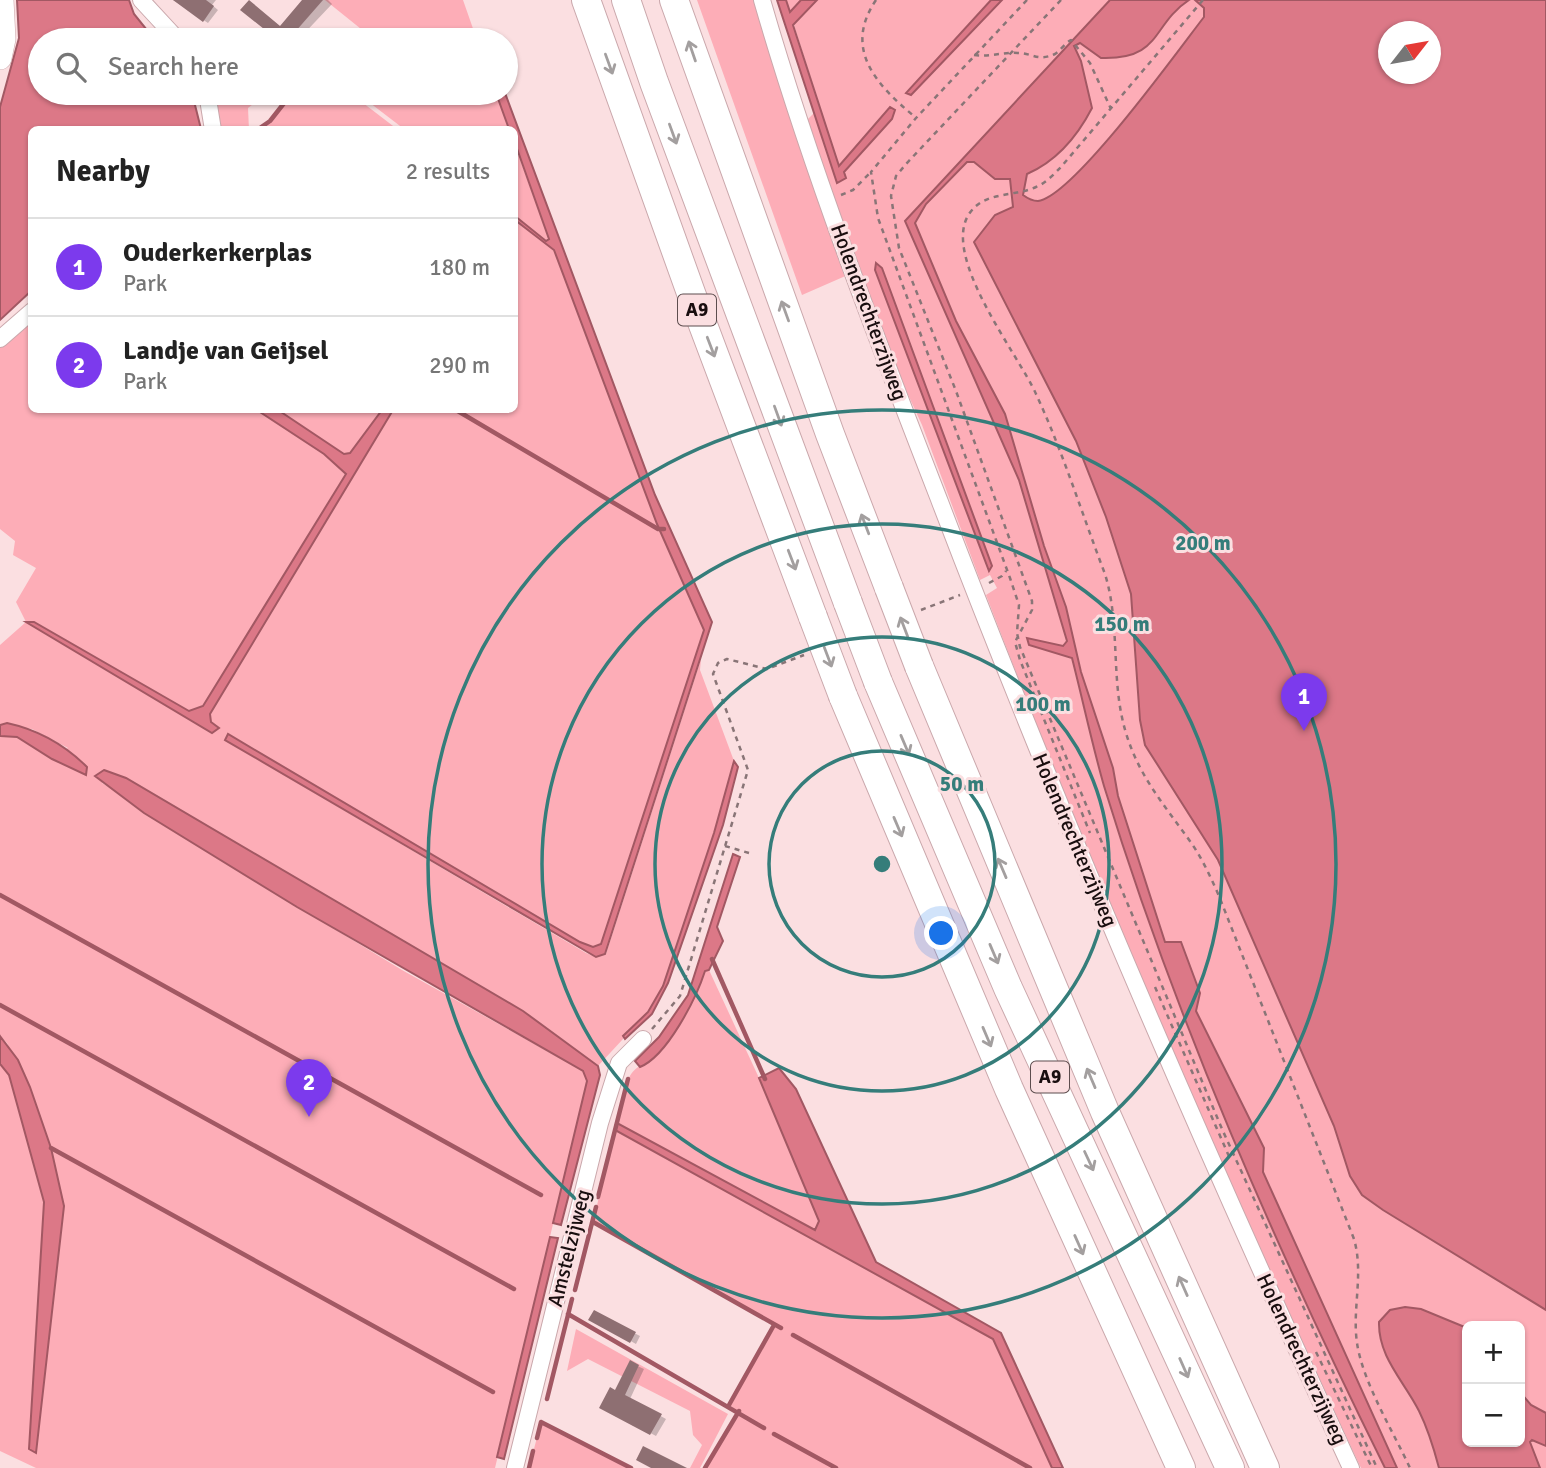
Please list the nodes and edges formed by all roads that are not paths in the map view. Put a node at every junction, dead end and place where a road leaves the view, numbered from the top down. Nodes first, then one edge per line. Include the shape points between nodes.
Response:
1 (2, 0) edge
2 (141, 0) edge
3 (586, 0) edge
4 (626, 0) edge
5 (674, 0) edge
6 (762, 0) edge
7 (167, 28) edge
8 (0, 58) edge
9 (209, 105) edge
10 (212, 126) edge
11 (28, 314) edge
12 (0, 339) edge
13 (643, 1039) road end
14 (515, 1468) edge
15 (1181, 1468) edge
16 (1230, 1468) edge
17 (1268, 1468) edge
18 (1351, 1468) edge

1 - 8 street
2 - 7 street
3 -> 15 highway, A9, bridge via 843,696 1009,1089
4 -> 16 highway, A9, bridge via 878,682 1008,988
17 -> 5 highway, A9, bridge via 1110,1123 919,666
6 - 18 street, Holendrechterzijweg via 828,201 973,590 1183,1097
9 - 10 street
11 - 12 street
13 - 14 street, Amstelzijweg via 619,1063 600,1123

